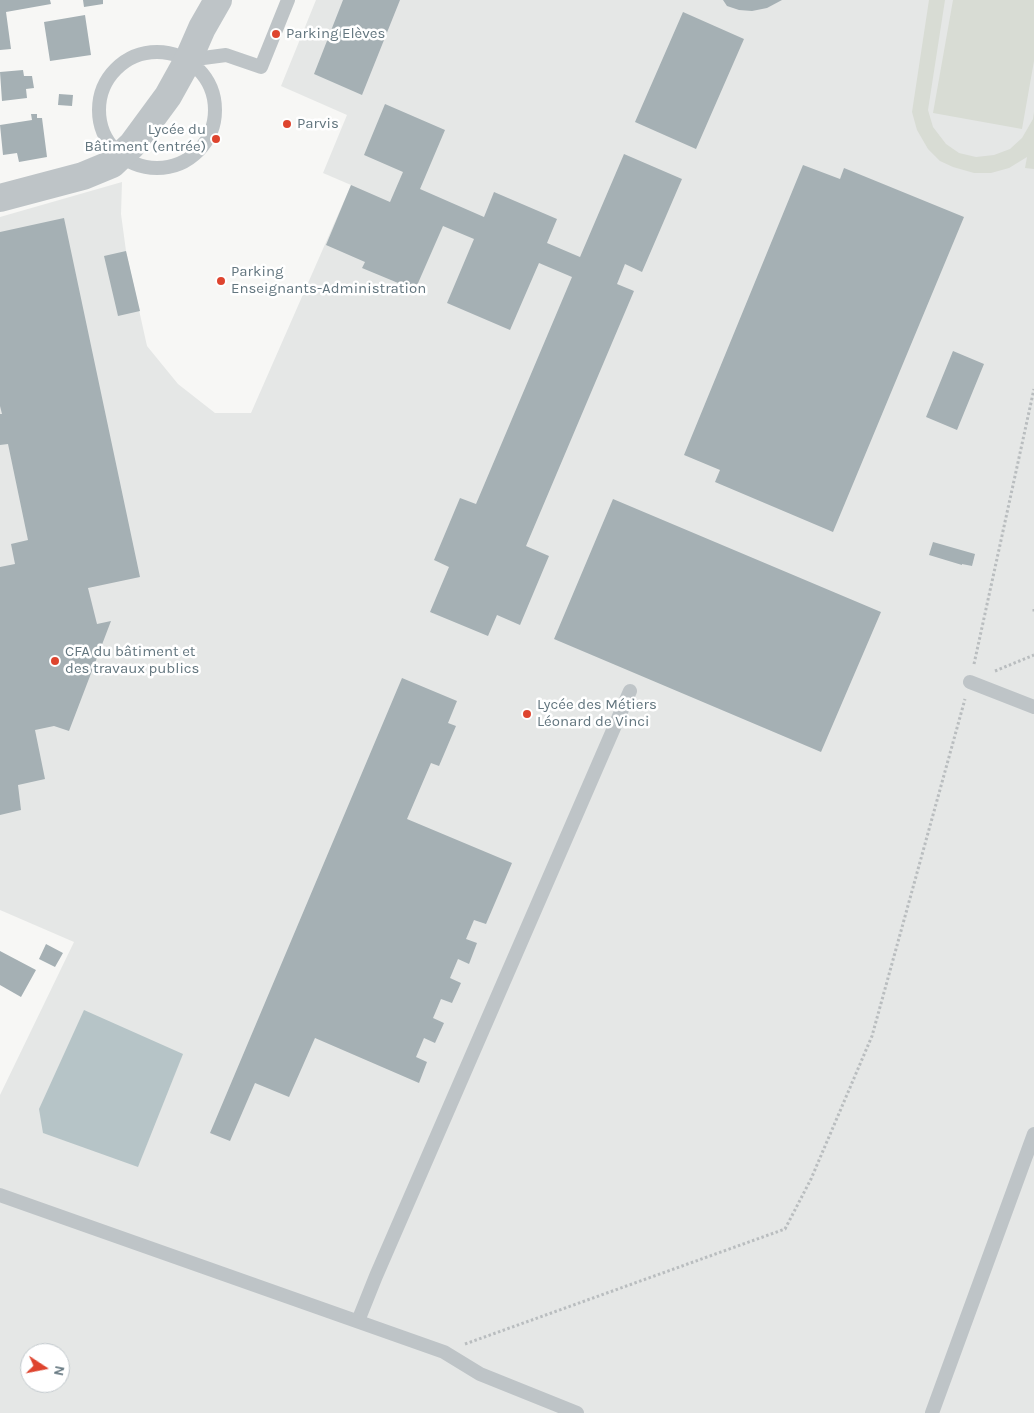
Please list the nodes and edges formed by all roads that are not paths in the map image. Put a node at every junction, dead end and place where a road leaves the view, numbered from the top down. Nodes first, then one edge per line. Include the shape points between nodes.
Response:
1 (199, 0) edge
2 (218, 0) edge
3 (288, 0) edge
4 (202, 28) junction
5 (188, 60) junction
6 (120, 156) junction
7 (0, 198) edge
8 (970, 682) road end
9 (630, 691) dead end
10 (1034, 707) edge
11 (1034, 1134) edge
12 (0, 1195) edge
13 (358, 1321) junction
14 (577, 1413) edge
15 (932, 1413) edge

1 - 4 street
2 - 4 street
3 - 5 lane via 261,66 226,54
4 - 5 street
5 - 6 street via 168,96
5 - 6 lane via 172,53 137,54 110,76 102,92 99,109 101,127
5 - 6 lane via 202,72 212,88 216,106 214,124 207,141 179,165 160,169 142,166
6 - 7 street via 112,164 83,176
8 - 10 lane
9 - 13 lane
11 - 15 lane
12 - 13 lane
13 - 14 lane via 444,1352 480,1374

